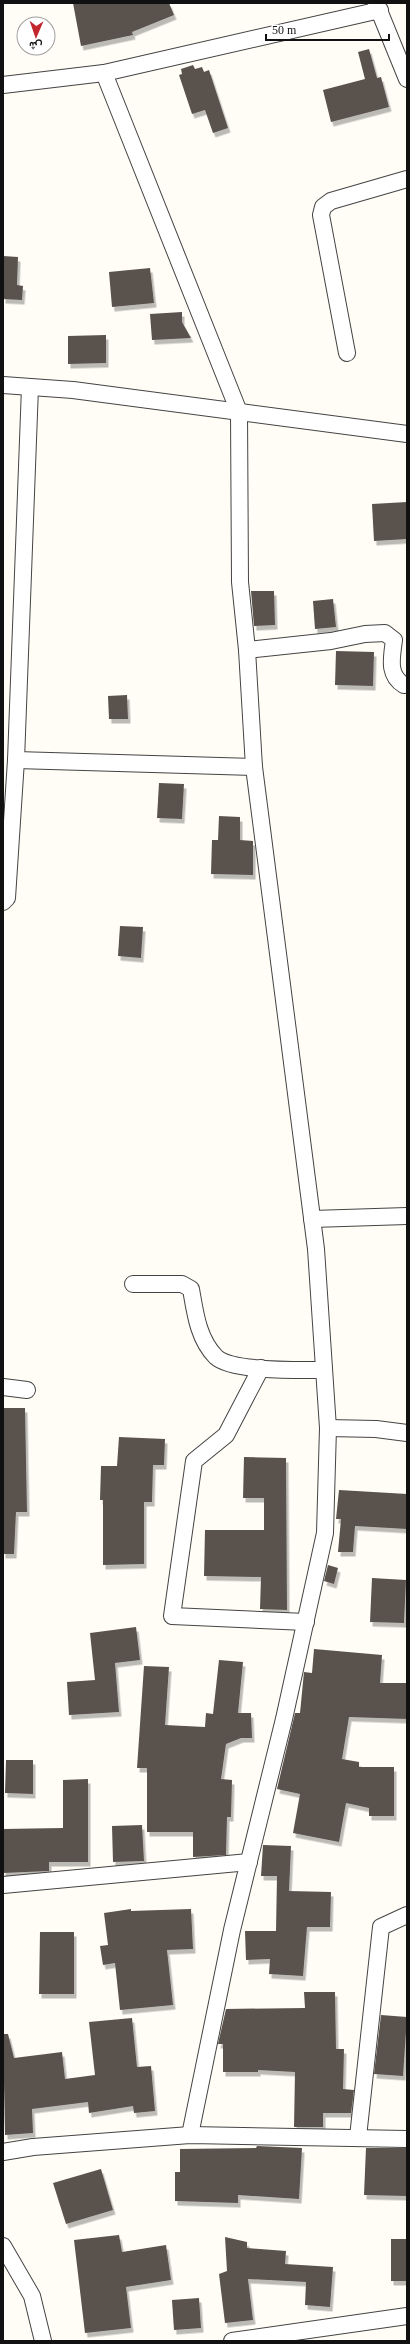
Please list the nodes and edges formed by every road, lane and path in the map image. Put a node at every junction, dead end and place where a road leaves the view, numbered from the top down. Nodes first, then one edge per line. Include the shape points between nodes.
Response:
1 (378, 6) edge
2 (104, 73) junction
3 (407, 79) edge
4 (3, 85) edge
5 (407, 179) edge
6 (347, 353) dead end
7 (3, 385) edge
8 (30, 387) junction
9 (239, 412) junction
10 (407, 434) edge
11 (247, 650) junction
12 (404, 685) dead end
13 (16, 760) junction
14 (254, 767) junction
15 (3, 902) edge
16 (407, 1216) edge
17 (312, 1219) junction
18 (133, 1284) dead end
19 (261, 1368) junction
20 (324, 1370) junction
21 (3, 1387) edge
22 (27, 1390) dead end
23 (328, 1428) junction
24 (407, 1433) edge
25 (306, 1622) junction
26 (249, 1862) junction
27 (3, 1885) edge
28 (407, 1915) edge
29 (190, 2135) junction
30 (358, 2137) junction
31 (407, 2138) edge
32 (3, 2152) edge
33 (3, 2246) edge
34 (407, 2316) edge
35 (43, 2341) edge
36 (232, 2341) edge

1 - 2 street
1 - 3 street
2 - 4 street
2 - 9 street
5 - 6 street via 331,201 323,206 322,215
7 - 8 street
8 - 9 street via 73,390
8 - 13 street
9 - 10 street
9 - 11 street via 240,582
11 - 12 street via 385,633 394,640 392,672 397,681
11 - 14 street
13 - 14 street
13 - 15 street via 7,898
14 - 17 street
16 - 17 street
17 - 20 street
18 - 19 street via 187,1286 191,1289 196,1321 216,1357 228,1363
19 - 20 street
19 - 25 street via 226,1435 194,1462 172,1616
20 - 23 street
21 - 22 street
23 - 24 street via 376,1429
23 - 25 street via 325,1532
25 - 26 street
26 - 27 street
26 - 29 street via 232,1930
28 - 30 street via 381,1927
29 - 30 street
29 - 32 street via 33,2147
30 - 31 street
33 - 35 street via 32,2296
34 - 36 street

